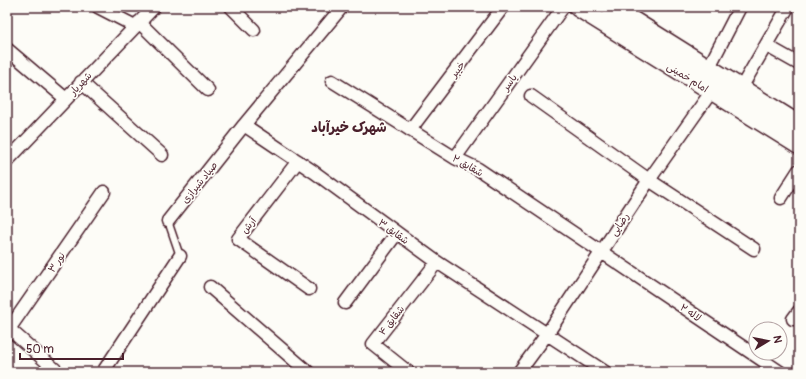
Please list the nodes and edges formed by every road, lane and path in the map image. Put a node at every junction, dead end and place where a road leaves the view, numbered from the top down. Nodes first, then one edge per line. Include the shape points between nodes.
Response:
1 (98, 7) edge
2 (154, 7) edge
3 (230, 7) edge
4 (342, 7) edge
5 (503, 7) edge
6 (563, 7) edge
7 (578, 7) edge
8 (611, 7) edge
9 (740, 7) edge
10 (788, 7) edge
11 (137, 24) junction
12 (254, 30) dead end
13 (767, 46) junction
14 (7, 49) edge
15 (799, 64) edge
16 (714, 80) junction
17 (332, 81) dead end
18 (81, 82) junction
19 (208, 90) dead end
20 (531, 96) dead end
21 (736, 96) junction
22 (66, 99) junction
23 (244, 125) junction
24 (799, 125) edge
25 (410, 130) junction
26 (799, 145) edge
27 (162, 155) dead end
28 (455, 158) junction
29 (7, 160) edge
30 (298, 161) junction
31 (799, 170) edge
32 (649, 180) junction
33 (104, 192) dead end
34 (781, 198) dead end
35 (168, 221) joint
36 (397, 233) junction
37 (754, 249) dead end
38 (601, 252) junction
39 (180, 256) joint
40 (437, 262) junction
41 (210, 287) dead end
42 (309, 289) dead end
43 (346, 304) dead end
44 (8, 330) edge
45 (547, 334) junction
46 (58, 372) edge
47 (103, 372) edge
48 (308, 372) edge
49 (408, 372) edge
50 (519, 372) edge
51 (605, 372) edge
52 (780, 372) edge

1 - 11 street
2 - 11 street, شهریار
3 - 12 street
4 - 23 street, صیاد شیرازی
5 - 25 street, خیبر
6 - 28 street, یاسر
7 - 16 main road, امام خمینی
8 - 16 main road, امام خمینی
9 - 16 street, رضایی
10 - 13 street
11 - 18 street, شهریار
11 - 19 street
13 - 15 street
13 - 21 street
14 - 22 street
16 - 21 main road, امام خمینی
16 - 32 street, رضایی
17 - 25 street, شقایق ۲
18 - 22 street, شهریار
18 - 27 street
20 - 32 street
21 - 24 main road, امام خمینی
21 - 26 main road, امام خمینی
22 - 29 street, شهریار
23 - 30 street, شقایق ۳
23 - 35 street, صیاد شیرازی
25 - 28 street, شقایق ۲
28 - 38 street, شقایق ۲ via 478,169
30 - 36 street, شقایق ۳
30 - 42 street, آرش via 238,239
31 - 34 street
32 - 37 street
32 - 38 street, رضایی
33 - 44 street, نور ۳
35 - 39 lane, صیاد شیرازی
36 - 40 street, شقایق ۳
36 - 43 street
38 - 45 street, رضایی
38 - 52 street, لاله ۲
39 - 47 street, صیاد شیرازی
40 - 45 street, شقایق ۳
40 - 49 street, شقایق ۴ via 373,344
41 - 48 street
44 - 46 street
45 - 50 street, رضایی
45 - 51 street, شقایق ۳

